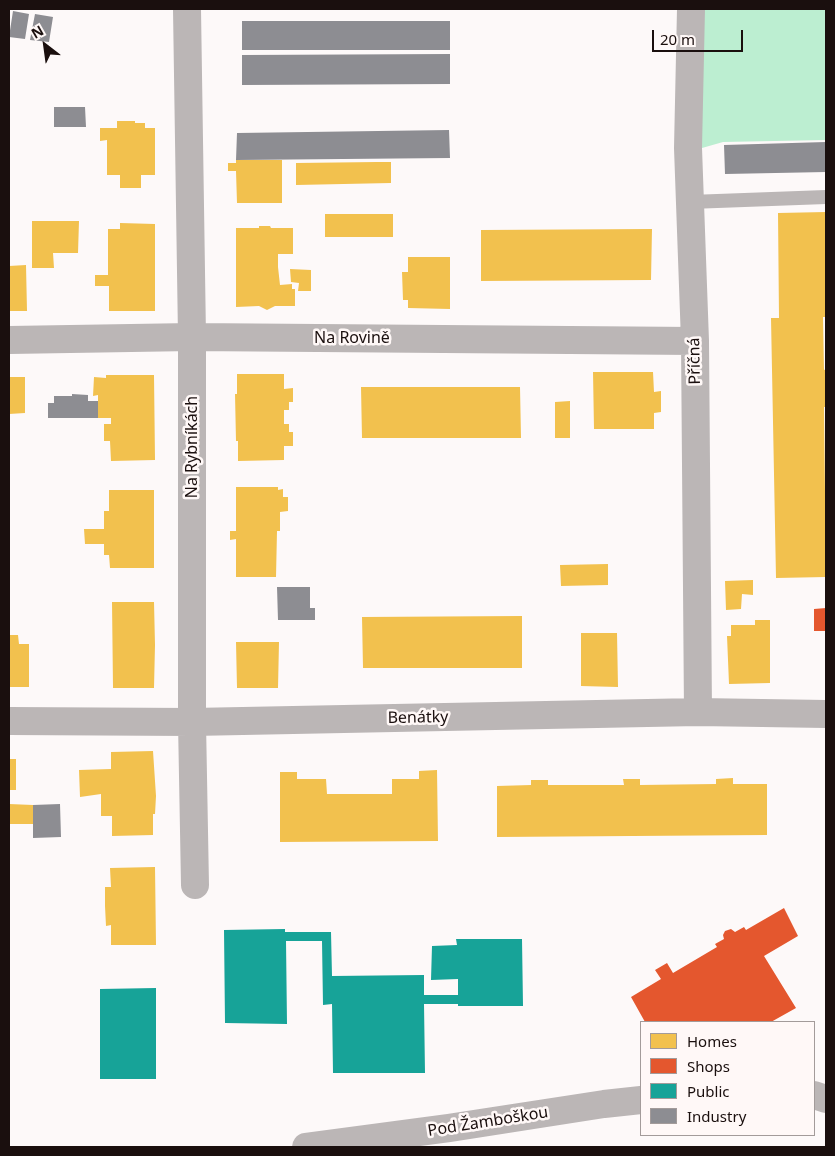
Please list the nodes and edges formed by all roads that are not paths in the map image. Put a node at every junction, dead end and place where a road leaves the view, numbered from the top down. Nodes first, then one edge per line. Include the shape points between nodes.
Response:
1 (187, 9) edge
2 (691, 9) edge
3 (826, 197) edge
4 (690, 202) junction
5 (192, 337) junction
6 (9, 340) edge
7 (695, 341) junction
8 (698, 712) junction
9 (826, 714) edge
10 (9, 721) edge
11 (192, 722) junction
12 (194, 885) dead end
13 (640, 1100) edge
14 (306, 1147) edge

1 - 5 street, Na Rybníkách
2 - 4 street, Příčná
3 - 4 lane
4 - 7 street, Příčná
5 - 6 street, Na Rovině
5 - 7 street, Na Rovině
5 - 11 street, Na Rybníkách
7 - 8 street, Příčná
8 - 9 street, Benátky
8 - 11 street, Benátky
10 - 11 street, Benátky
11 - 12 street, Na Rybníkách
13 - 14 street, Pod Žamboškou

